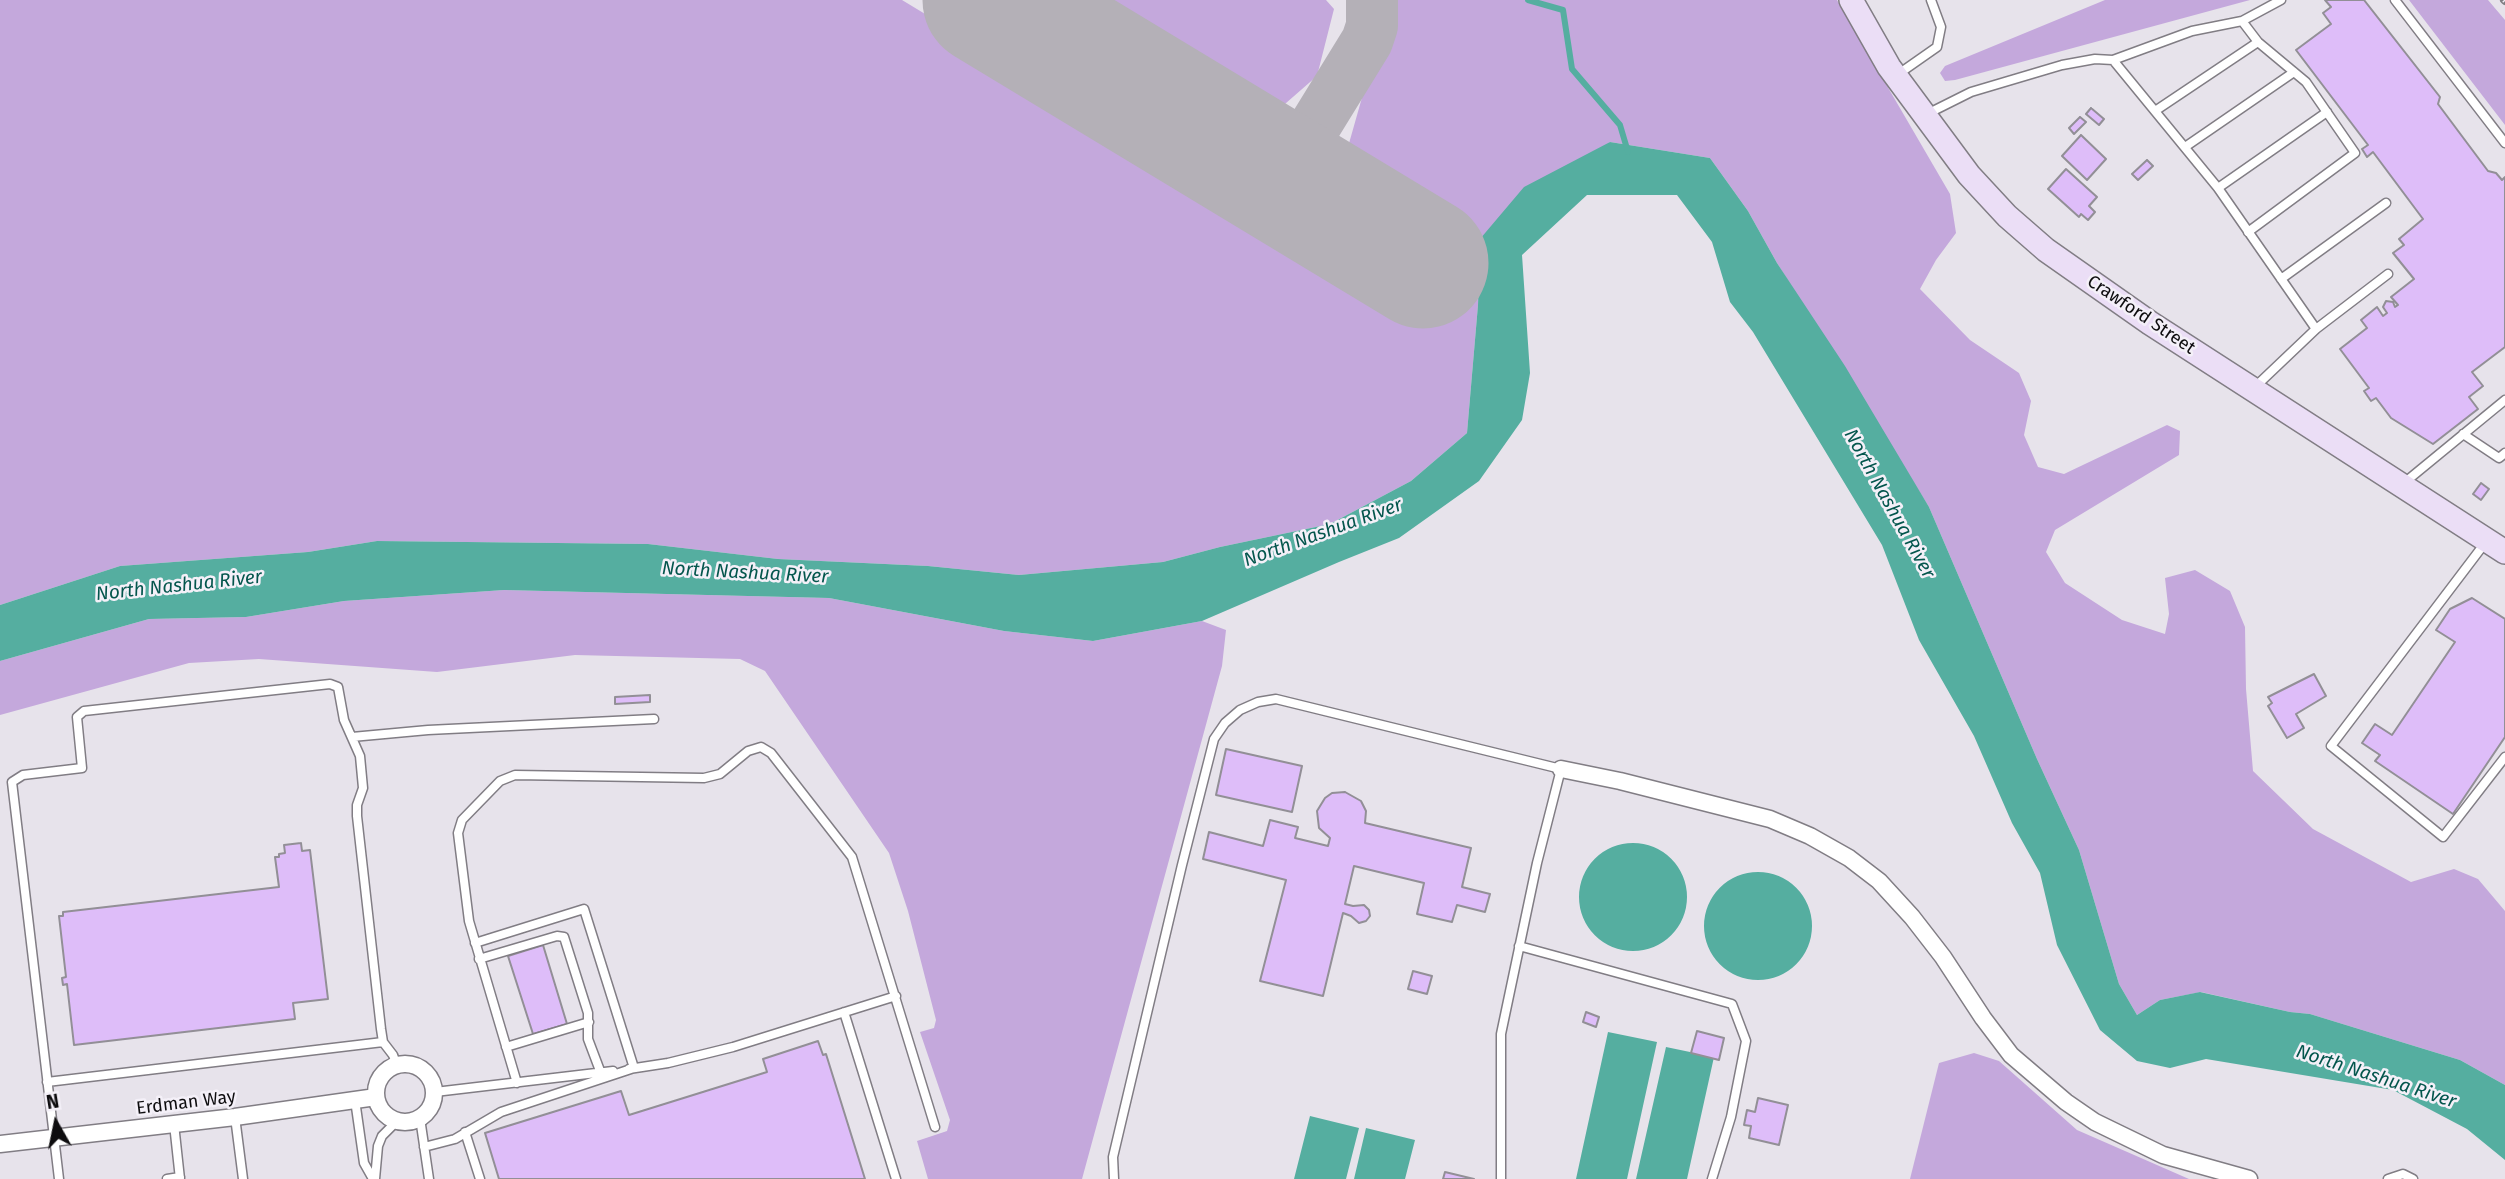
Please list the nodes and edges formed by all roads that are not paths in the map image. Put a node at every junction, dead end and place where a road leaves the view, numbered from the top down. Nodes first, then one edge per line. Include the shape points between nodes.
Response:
1 (1851, 0) edge
2 (1931, 0) edge
3 (2281, 0) edge
4 (2395, 0) edge
5 (2242, 22) junction
6 (2258, 42) junction
7 (2113, 60) junction
8 (2294, 72) junction
9 (1895, 76) junction
10 (2155, 111) junction
11 (2327, 112) junction
12 (1923, 116) junction
13 (2505, 143) edge
14 (2185, 147) junction
15 (2218, 188) junction
16 (2386, 203) dead end
17 (2248, 232) junction
18 (2388, 274) dead end
19 (2281, 279) junction
20 (2316, 329) junction
21 (2253, 389) junction
22 (2505, 400) edge
23 (2463, 435) junction
24 (2503, 458) edge
25 (2402, 485) junction
26 (2499, 545) edge
27 (654, 719) dead end
28 (352, 737) junction
29 (2505, 757) edge
30 (1561, 769) junction
31 (475, 943) junction
32 (1519, 946) junction
33 (480, 959) junction
34 (896, 996) junction
35 (844, 1012) junction
36 (589, 1022) junction
37 (383, 1042) junction
38 (506, 1047) junction
39 (397, 1066) junction
40 (634, 1068) junction
41 (602, 1076) junction
42 (47, 1082) junction
43 (517, 1083) junction
44 (435, 1092) junction
45 (376, 1097) junction
46 (355, 1100) junction
47 (236, 1117) junction
48 (420, 1118) junction
49 (403, 1122) junction
50 (174, 1124) junction
51 (935, 1127) dead end
52 (465, 1132) junction
53 (54, 1139) junction
54 (0, 1144) edge
55 (424, 1147) junction
56 (180, 1178) edge
57 (59, 1179) edge
58 (167, 1179) edge
59 (243, 1179) edge
60 (374, 1179) edge
61 (429, 1179) edge
62 (480, 1179) edge
63 (896, 1179) edge
64 (1114, 1179) edge
65 (1501, 1179) edge
66 (1712, 1179) edge
67 (2247, 1179) edge
68 (2388, 1179) edge
69 (2413, 1179) edge

1 - 9 main road, Crawford Street
2 - 9 lane via 1941,27 1937,47
3 - 5 lane
4 - 13 lane
5 - 6 lane
5 - 7 lane via 2192,31
6 - 8 lane
6 - 10 lane
7 - 10 lane
7 - 12 lane via 2049,69 1971,92
8 - 11 lane
8 - 14 lane
9 - 12 main road, Crawford Street
10 - 14 lane
11 - 15 lane
11 - 17 lane via 2354,150 2353,156
12 - 21 main road, Crawford Street via 1969,175 2046,250
14 - 15 lane
15 - 17 lane
16 - 19 lane
17 - 19 lane
18 - 20 lane
19 - 20 lane
20 - 21 lane
21 - 25 main road, Crawford Street
22 - 23 lane
23 - 24 lane
23 - 25 lane
25 - 26 main road, Crawford Street
26 - 29 lane via 2331,746 2443,837
27 - 28 lane
28 - 37 lane via 360,756 357,816
28 - 42 lane via 335,684 84,711 77,717 82,768 23,775 12,782
30 - 32 lane
30 - 64 lane via 1276,699 1240,710 1225,723 1214,739 1182,865 1113,1157
30 - 67 street via 1770,819 1849,858 1879,881 1912,917 2011,1055 2066,1102 2095,1122 2163,1155
31 - 33 lane
31 - 34 lane via 459,826 500,781 524,774 704,778 720,774 748,751 761,747 771,753 852,857
31 - 40 lane via 584,909
32 - 65 lane via 1501,1034
32 - 66 lane via 1732,1004 1746,1041 1731,1117
33 - 36 lane via 564,937
33 - 38 lane
34 - 35 lane
34 - 51 lane
35 - 40 lane via 715,1052
35 - 63 lane
36 - 38 lane
36 - 41 lane via 588,1039
37 - 39 lane
37 - 42 lane
38 - 43 lane
39 - 44 street via 423,1070
39 - 45 street via 382,1076
40 - 41 lane
41 - 43 lane
41 - 52 lane via 501,1112
42 - 53 lane
43 - 44 lane
44 - 48 street
45 - 46 street, Erdman Way
45 - 49 street via 387,1116
46 - 47 street, Erdman Way
46 - 60 lane via 364,1163
47 - 50 street, Erdman Way
47 - 59 lane
48 - 49 street
48 - 55 lane
49 - 60 lane via 382,1136
50 - 53 street, Erdman Way
50 - 56 lane
52 - 55 lane
52 - 62 lane
53 - 54 street, Erdman Way
53 - 57 lane
55 - 61 lane
56 - 58 lane
68 - 69 lane via 2403,1174

